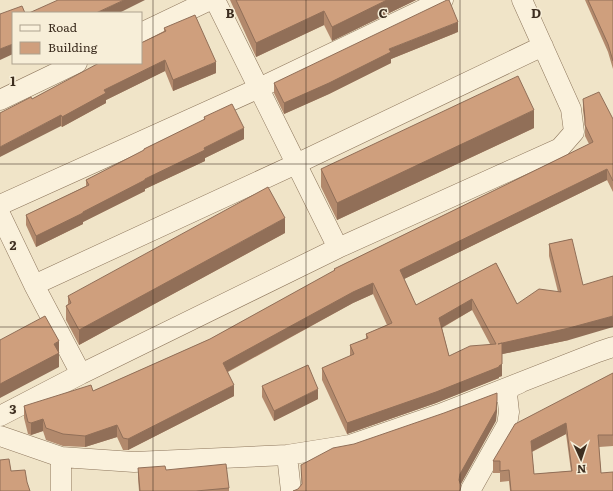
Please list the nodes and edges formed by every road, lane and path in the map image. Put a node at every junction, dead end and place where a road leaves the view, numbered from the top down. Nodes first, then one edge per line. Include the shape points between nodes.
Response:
1 (210, 0) edge
2 (215, 0) edge
3 (443, 0) edge
4 (522, 0) edge
5 (142, 33) edge
6 (543, 46) junction
7 (76, 64) edge
8 (259, 88) junction
9 (0, 100) edge
10 (296, 164) junction
11 (0, 205) edge
12 (0, 214) edge
13 (338, 248) junction
14 (34, 285) junction
15 (613, 347) edge
16 (81, 374) junction
17 (534, 377) junction
18 (0, 416) edge
19 (0, 436) edge
20 (287, 455) junction
21 (61, 457) junction
22 (61, 491) edge
23 (291, 491) edge
24 (470, 491) edge

1 - 5 street
2 - 8 street
3 - 8 street
4 - 6 street
6 - 10 street
6 - 13 street via 571,109 574,132 560,148
7 - 9 street
8 - 10 street
8 - 11 street
10 - 13 street
10 - 14 street
12 - 14 street
13 - 16 street
14 - 16 street
15 - 17 street
16 - 18 street
17 - 20 street via 440,414 350,445
17 - 24 street via 509,390 507,425
19 - 21 street
20 - 21 street via 134,462
20 - 23 street
21 - 22 street

